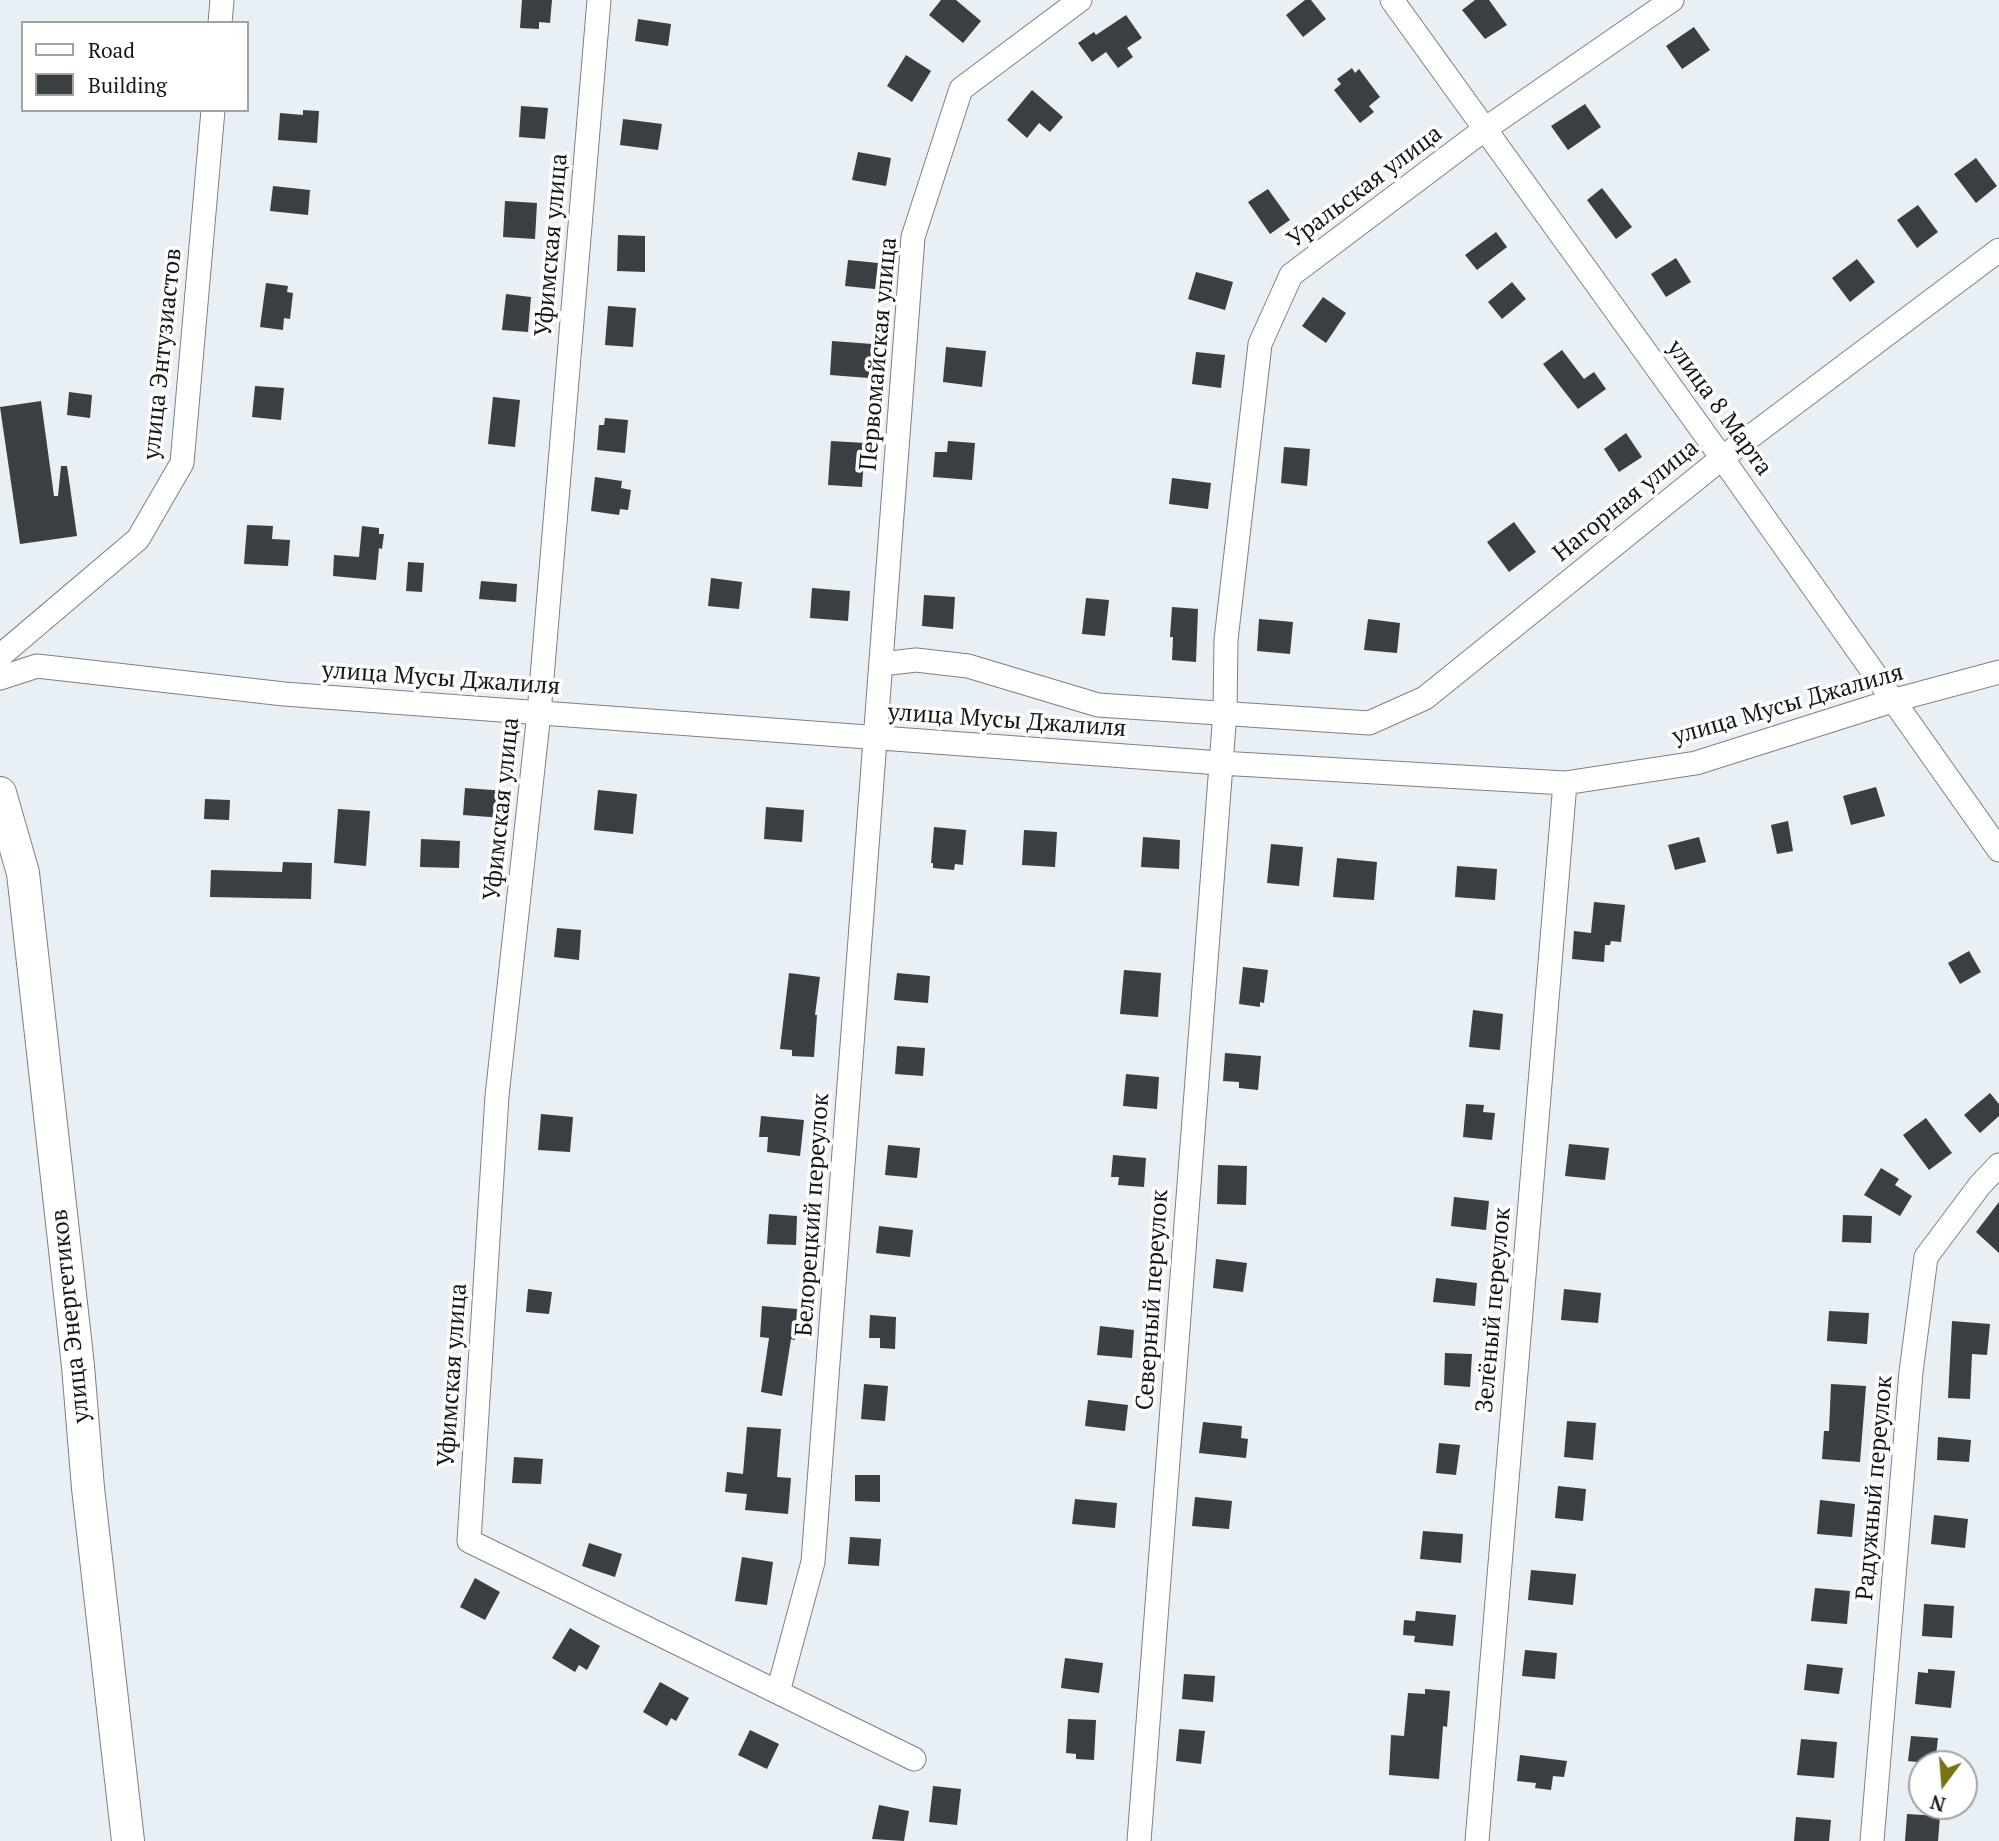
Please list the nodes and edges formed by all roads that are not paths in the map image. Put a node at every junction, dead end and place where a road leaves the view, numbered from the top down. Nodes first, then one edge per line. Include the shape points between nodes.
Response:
1 (222, 0) edge
2 (599, 0) edge
3 (1080, 0) edge
4 (1392, 0) edge
5 (1672, 0) edge
6 (220, 21) edge
7 (213, 112) edge
8 (1485, 128) junction
9 (1999, 250) edge
10 (1722, 458) junction
11 (0, 656) edge
12 (882, 664) junction
13 (1999, 672) edge
14 (0, 678) edge
15 (1895, 700) junction
16 (1225, 712) junction
17 (539, 713) junction
18 (876, 737) junction
19 (1220, 763) junction
20 (1564, 783) junction
21 (0, 793) edge
22 (1999, 850) edge
23 (1999, 1165) edge
24 (778, 1692) junction
25 (914, 1759) dead end
26 (128, 1841) edge
27 (1139, 1841) edge
28 (1477, 1841) edge
29 (1872, 1841) edge

1 - 6 street
2 - 17 street, Уфимская улица
3 - 12 street, Первомайская улица via 961,89 913,237
4 - 8 street, улица 8 Марта
5 - 8 street, Уральская улица
7 - 11 street, улица Энтузиастов via 183,463 138,539
8 - 10 street, улица 8 Марта
8 - 16 street, Уральская улица via 1292,275 1260,344 1226,640
9 - 10 street, Нагорная улица
10 - 15 street, улица 8 Марта
10 - 16 street, Нагорная улица via 1425,698 1369,723
12 - 16 street, Нагорная улица via 916,660 968,666 1098,705
12 - 18 street, Первомайская улица
13 - 15 street, улица Мусы Джалиля
14 - 17 street, улица Мусы Джалиля via 37,666 284,694
15 - 20 street, улица Мусы Джалиля via 1696,763
15 - 22 street, улица 8 Марта
16 - 19 street, Уральская улица
17 - 18 street, улица Мусы Джалиля
17 - 24 street, Уфимская улица via 497,1097 469,1541
18 - 19 street, улица Мусы Джалиля
18 - 24 street, Белорецкий переулок via 813,1562
19 - 20 street, улица Мусы Джалиля
19 - 27 street, Северный переулок
20 - 28 street, Зелёный переулок
21 - 26 main road, улица Энергетиков via 23,873
23 - 29 street, Радужный переулок via 1926,1257 1911,1373
24 - 25 street

